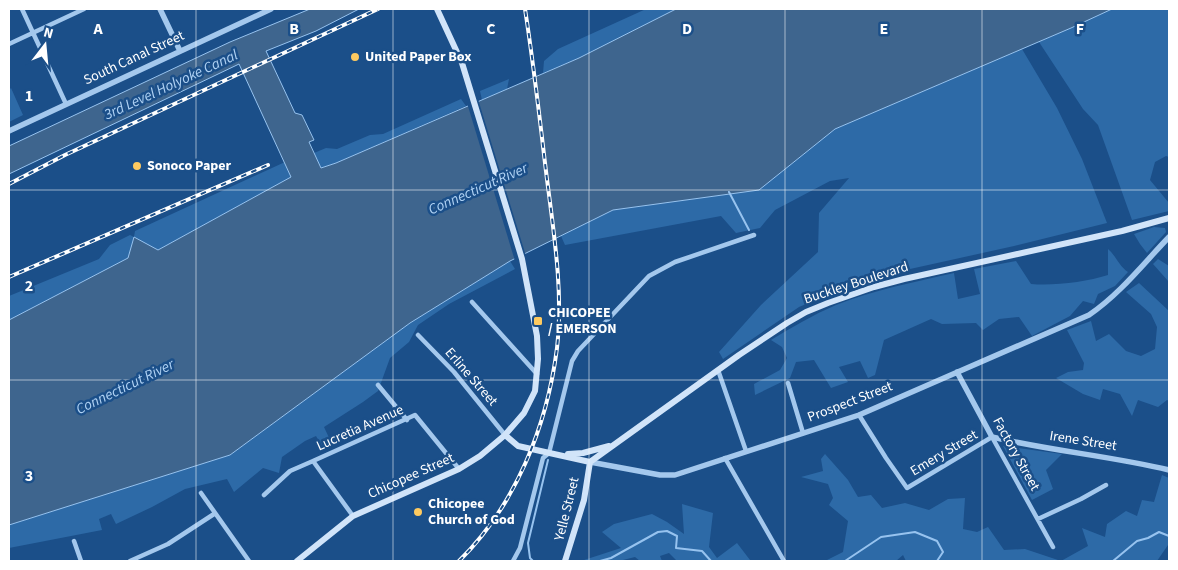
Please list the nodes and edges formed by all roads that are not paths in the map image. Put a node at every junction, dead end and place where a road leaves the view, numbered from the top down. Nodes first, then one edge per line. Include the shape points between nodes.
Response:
1 (22, 9) edge
2 (84, 9) edge
3 (160, 9) edge
4 (271, 9) edge
5 (438, 9) edge
6 (33, 33) junction
7 (9, 44) edge
8 (180, 51) junction
9 (66, 104) junction
10 (9, 131) edge
11 (1169, 218) edge
12 (754, 235) dead end
13 (1169, 237) edge
14 (472, 302) dead end
15 (418, 335) dead end
16 (718, 370) junction
17 (958, 372) junction
18 (537, 374) junction
19 (788, 383) dead end
20 (378, 385) dead end
21 (858, 414) junction
22 (407, 420) junction
23 (803, 433) junction
24 (506, 435) junction
25 (992, 437) junction
26 (617, 443) junction
27 (746, 451) junction
28 (549, 453) junction
29 (557, 455) junction
30 (725, 458) junction
31 (313, 461) junction
32 (590, 462) junction
33 (459, 469) junction
34 (1169, 470) edge
35 (1106, 485) dead end
36 (201, 493) dead end
37 (264, 495) dead end
38 (214, 514) junction
39 (353, 516) junction
40 (1038, 519) junction
41 (74, 541) dead end
42 (1053, 547) dead end
43 (80, 561) edge
44 (130, 561) edge
45 (249, 561) edge
46 (297, 561) edge
47 (513, 561) edge
48 (565, 561) edge
49 (784, 561) edge

1 - 6 street
2 - 6 street
3 - 8 street
4 - 8 street, South Canal Street
5 - 18 main road, Chicopee Street via 462,63 522,260 537,336
6 - 7 street
6 - 9 street
8 - 9 street, South Canal Street
9 - 10 street, South Canal Street
11 - 16 main road, Buckley Boulevard via 874,287 806,312
12 - 28 street via 661,269 649,276 608,318 572,361
13 - 17 street, Prospect Street via 1121,290 1089,315
14 - 18 street
15 - 24 street, Erline Street via 454,372
16 - 26 main road, Buckley Boulevard
16 - 27 street
17 - 21 street, Prospect Street
17 - 25 street, Factory Street
18 - 24 main road, Chicopee Street via 531,400
19 - 23 street
20 - 22 street
21 - 23 street, Prospect Street
21 - 25 street, Emery Street via 907,488
22 - 31 street, Lucretia Avenue
22 - 33 street, Lucretia Avenue via 415,415
23 - 27 street, Prospect Street
24 - 28 main road, Prospect Street via 518,446
24 - 33 main road, Chicopee Street
25 - 34 street, Irene Street
25 - 40 street, Factory Street
26 - 29 main road via 583,453
26 - 32 main road, Buckley Boulevard
27 - 30 street, Prospect Street
28 - 29 main road, Prospect Street
28 - 47 street via 543,458 520,548
29 - 32 main road, Prospect Street
30 - 32 street, Prospect Street via 669,476
30 - 49 street
31 - 37 street, Lucretia Avenue via 290,471
31 - 39 street
32 - 48 main road, Yelle Street via 584,500
33 - 39 main road, Chicopee Street
35 - 40 street
36 - 38 street
38 - 44 street via 168,544
38 - 45 street
39 - 46 main road, Chicopee Street
40 - 42 street, Factory Street
41 - 43 street

